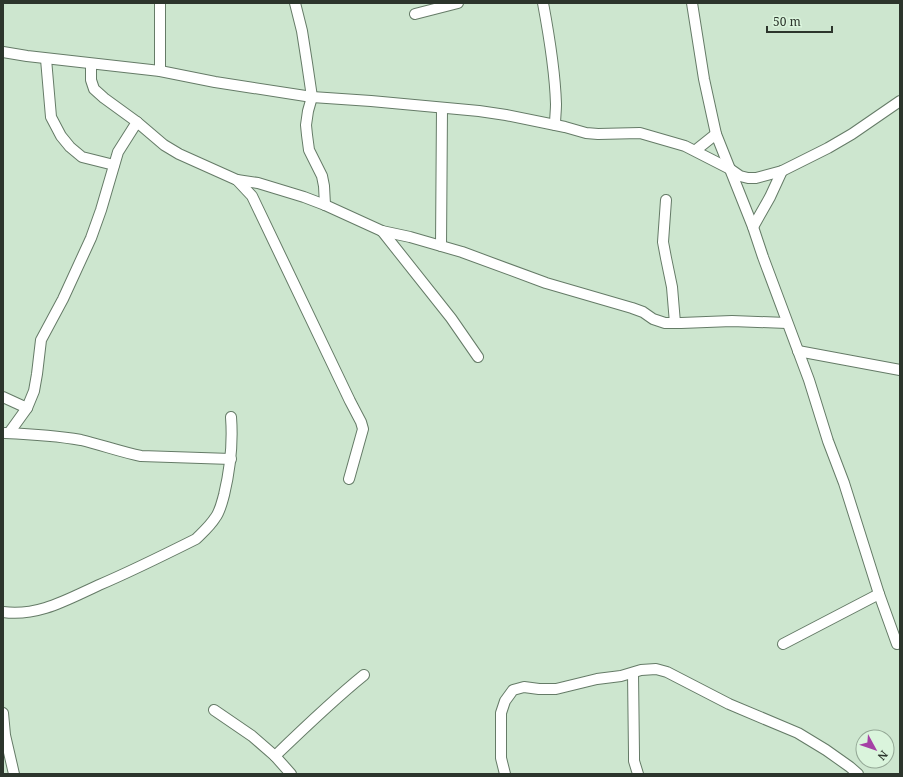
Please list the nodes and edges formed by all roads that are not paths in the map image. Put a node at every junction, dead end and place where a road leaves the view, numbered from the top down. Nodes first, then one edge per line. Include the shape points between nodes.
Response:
1 (160, 3) edge
2 (295, 3) edge
3 (458, 3) edge
4 (543, 3) edge
5 (692, 3) edge
6 (414, 14) dead end
7 (3, 52) edge
8 (46, 59) junction
9 (91, 64) junction
10 (160, 72) junction
11 (312, 97) junction
12 (900, 101) edge
13 (442, 108) junction
14 (137, 122) junction
15 (554, 125) junction
16 (716, 134) junction
17 (696, 150) junction
18 (114, 165) junction
19 (730, 170) junction
20 (782, 171) junction
21 (237, 180) junction
22 (666, 200) dead end
23 (325, 205) junction
24 (753, 228) junction
25 (382, 231) junction
26 (441, 246) junction
27 (787, 322) junction
28 (675, 323) junction
29 (798, 351) junction
30 (478, 357) dead end
31 (900, 370) edge
32 (3, 397) edge
33 (27, 408) junction
34 (231, 417) dead end
35 (6, 433) edge
36 (230, 459) junction
37 (350, 479) dead end
38 (879, 594) junction
39 (3, 612) edge
40 (783, 644) dead end
41 (897, 644) dead end
42 (633, 672) junction
43 (364, 675) dead end
44 (214, 710) dead end
45 (3, 713) edge
46 (275, 756) junction
47 (14, 774) edge
48 (291, 774) edge
49 (504, 774) edge
50 (638, 774) edge
51 (858, 774) edge

1 - 10 street
2 - 11 street
3 - 6 street
4 - 15 street via 556,105
5 - 16 street
7 - 8 street
8 - 9 street
8 - 18 street via 51,117 61,136 82,157
9 - 10 street
9 - 14 street via 94,89
10 - 11 street
11 - 13 street
11 - 23 street via 306,125 307,135 309,150 322,176
12 - 20 street via 852,134
13 - 15 street via 506,115
13 - 26 street
14 - 18 street via 118,152
14 - 21 street via 179,154
15 - 17 street via 598,134 640,133
16 - 17 street
16 - 19 street
17 - 19 street
18 - 33 street via 91,238 41,340 34,391
19 - 20 street via 748,178
19 - 24 street
20 - 24 street
21 - 23 street via 258,183
21 - 37 street via 252,196 361,422 363,429
22 - 28 street via 663,242 672,287
23 - 25 street
24 - 27 street
25 - 26 street via 410,236
25 - 30 street via 451,318
26 - 28 street via 546,283 632,308 665,323
27 - 28 street
27 - 29 street
29 - 31 street
29 - 38 street
32 - 33 street
33 - 35 street
34 - 36 street
35 - 36 street via 76,439 141,456
36 - 39 street via 222,502 216,517 196,539 52,607 26,612
38 - 40 street
38 - 41 street
42 - 49 street via 556,689 524,687 513,690 505,701 501,713 501,758
42 - 50 street via 634,761
42 - 51 street via 656,669 667,672 729,704 798,733 850,766
43 - 46 street via 318,714
44 - 46 street via 252,736
45 - 47 street
46 - 48 street

